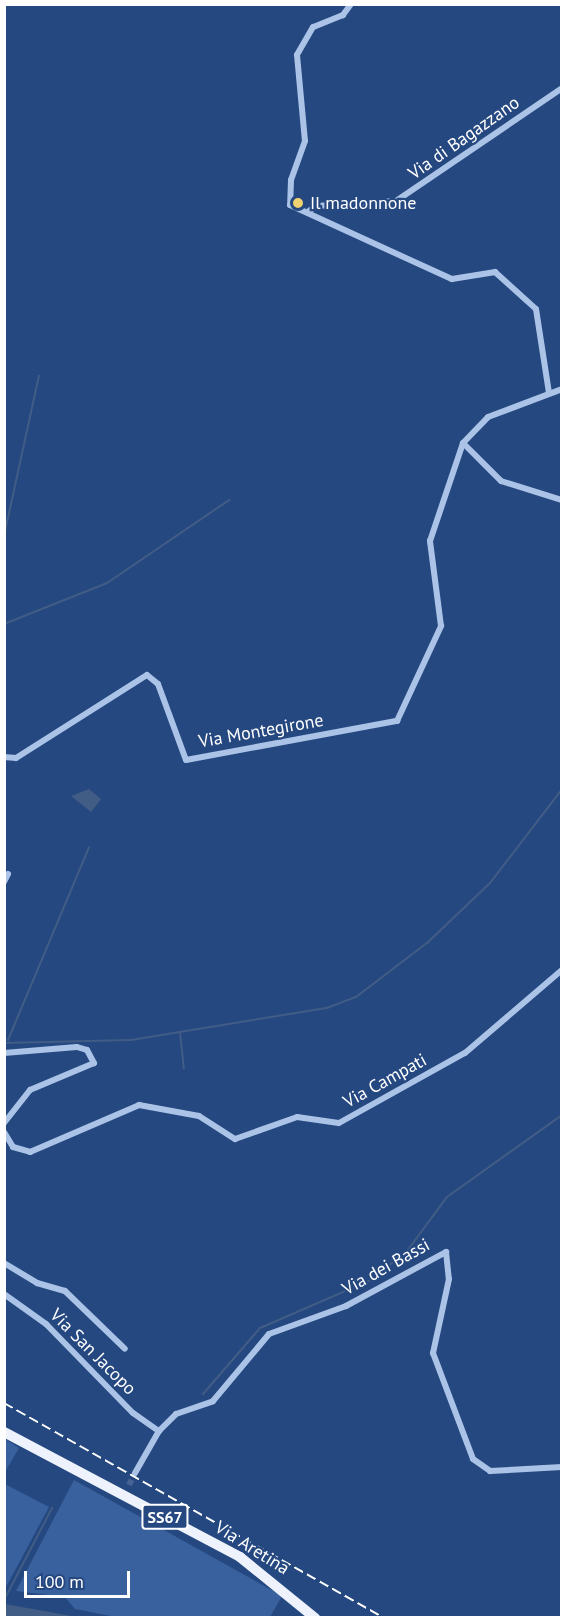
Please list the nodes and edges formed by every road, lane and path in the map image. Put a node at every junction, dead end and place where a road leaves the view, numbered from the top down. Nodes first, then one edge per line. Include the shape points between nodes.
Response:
1 (351, 4) edge
2 (561, 88) edge
3 (309, 211) junction
4 (561, 389) edge
5 (549, 393) junction
6 (463, 443) junction
7 (561, 500) edge
8 (4, 757) edge
9 (8, 874) dead end
10 (4, 882) edge
11 (561, 970) edge
12 (4, 1053) edge
13 (4, 1123) edge
14 (4, 1132) edge
15 (4, 1263) edge
16 (4, 1294) edge
17 (125, 1349) dead end
18 (159, 1431) junction
19 (4, 1432) edge
20 (561, 1467) edge
21 (135, 1473) tunnel mouth
22 (315, 1617) edge

1 - 3 street via 343,15 313,27 297,55 304,148 295,164 289,204
2 - 3 street, Via di Bagazzano via 409,194 377,206 316,206
3 - 5 street via 452,279 495,272 536,309
4 - 5 street
5 - 6 street via 488,417
6 - 7 street via 501,481
6 - 8 street, Via Montegirone via 430,541 442,604 441,626 392,723 186,760 158,684 147,675 16,758
9 - 10 street
11 - 14 street, Via Campati via 465,1053 339,1123 297,1118 235,1139 199,1116 138,1105 30,1152 13,1147
12 - 13 street via 77,1047 87,1050 94,1063 30,1090
15 - 17 street via 37,1283 65,1292
16 - 18 street, Via San Jacopo via 54,1331 133,1413
18 - 20 street, Via dei Bassi via 176,1414 213,1401 268,1334 346,1306 446,1252 449,1279 433,1353 473,1459 490,1471
18 - 21 street, Via dei Bassi
19 - 22 main road, Via Aretina / SS67 via 126,1490 240,1557

